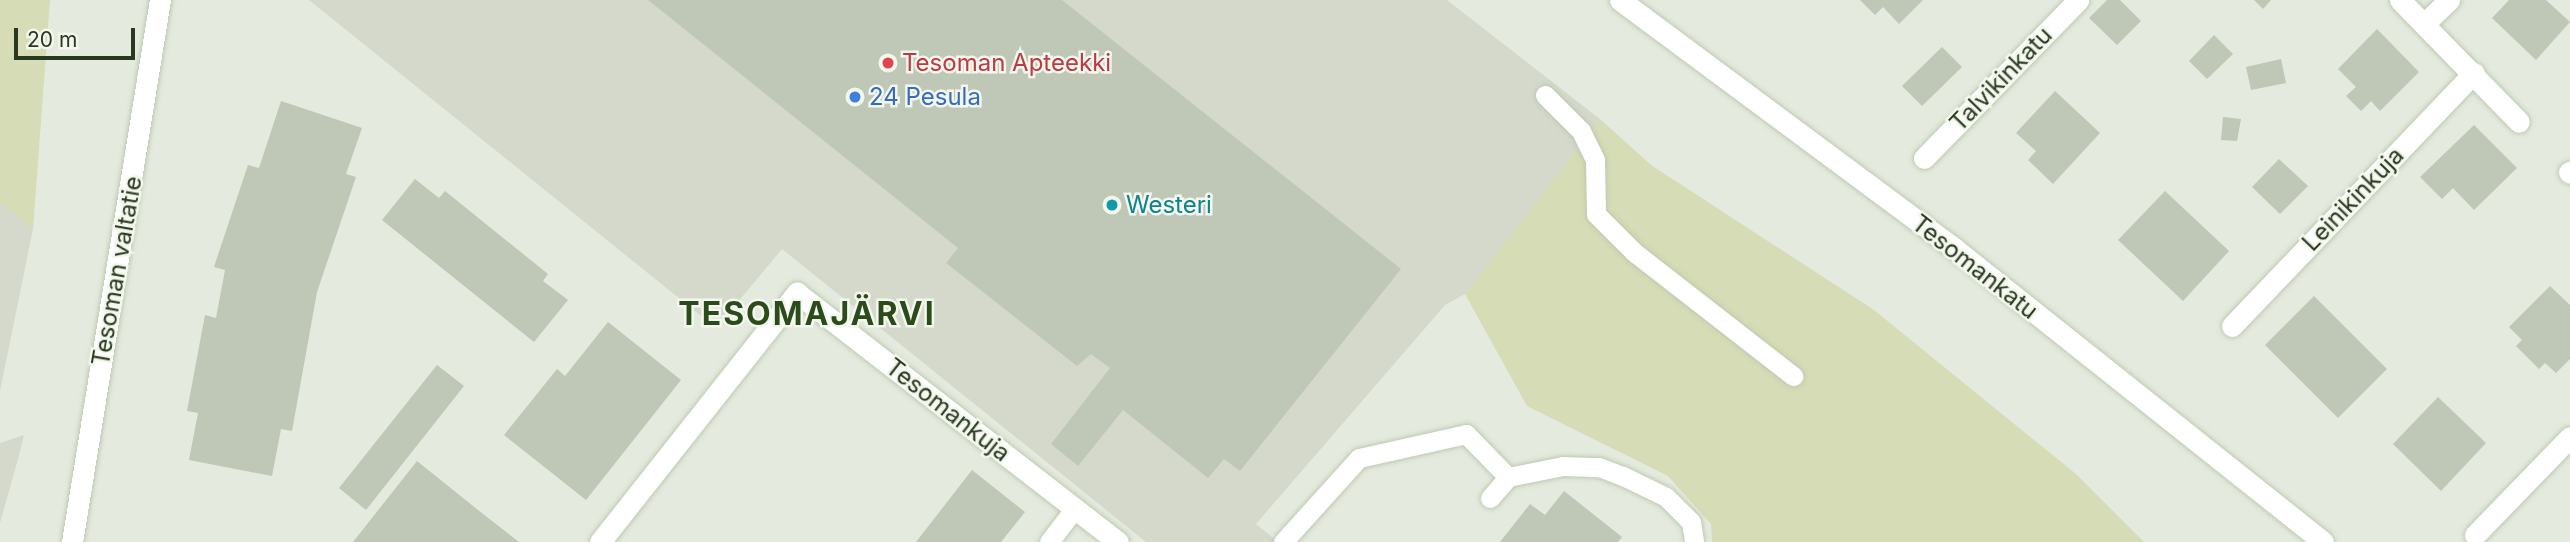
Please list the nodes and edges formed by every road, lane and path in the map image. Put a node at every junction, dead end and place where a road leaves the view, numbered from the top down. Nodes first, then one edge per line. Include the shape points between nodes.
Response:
1 (160, 0) edge
2 (1620, 0) edge
3 (2078, 0) edge
4 (2400, 0) edge
5 (2449, 0) edge
6 (2424, 24) junction
7 (2474, 73) junction
8 (1545, 95) dead end
9 (2519, 121) dead end
10 (1924, 158) dead end
11 (2232, 326) dead end
12 (1793, 376) dead end
13 (2570, 437) edge
14 (1508, 477) junction
15 (1490, 498) dead end
16 (1074, 508) junction
17 (2475, 535) dead end
18 (72, 542) edge
19 (600, 542) edge
20 (1049, 542) edge
21 (1118, 542) edge
22 (1283, 542) edge
23 (1694, 542) edge
24 (2323, 542) edge

1 - 18 street, Tesoman valtatie
2 - 24 street, Tesomankatu via 1955,249
3 - 10 street, Talvikinkatu
4 - 6 street
5 - 6 street
6 - 7 street
7 - 9 street
7 - 11 street, Leinikinkuja
8 - 12 lane via 1581,131 1595,160 1596,214
13 - 17 street
14 - 15 lane
14 - 22 lane via 1466,434 1359,458
14 - 23 lane via 1599,467 1665,497 1691,522
16 - 19 street, Tesomankuja via 797,293
16 - 20 lane
16 - 21 street, Tesomankuja

